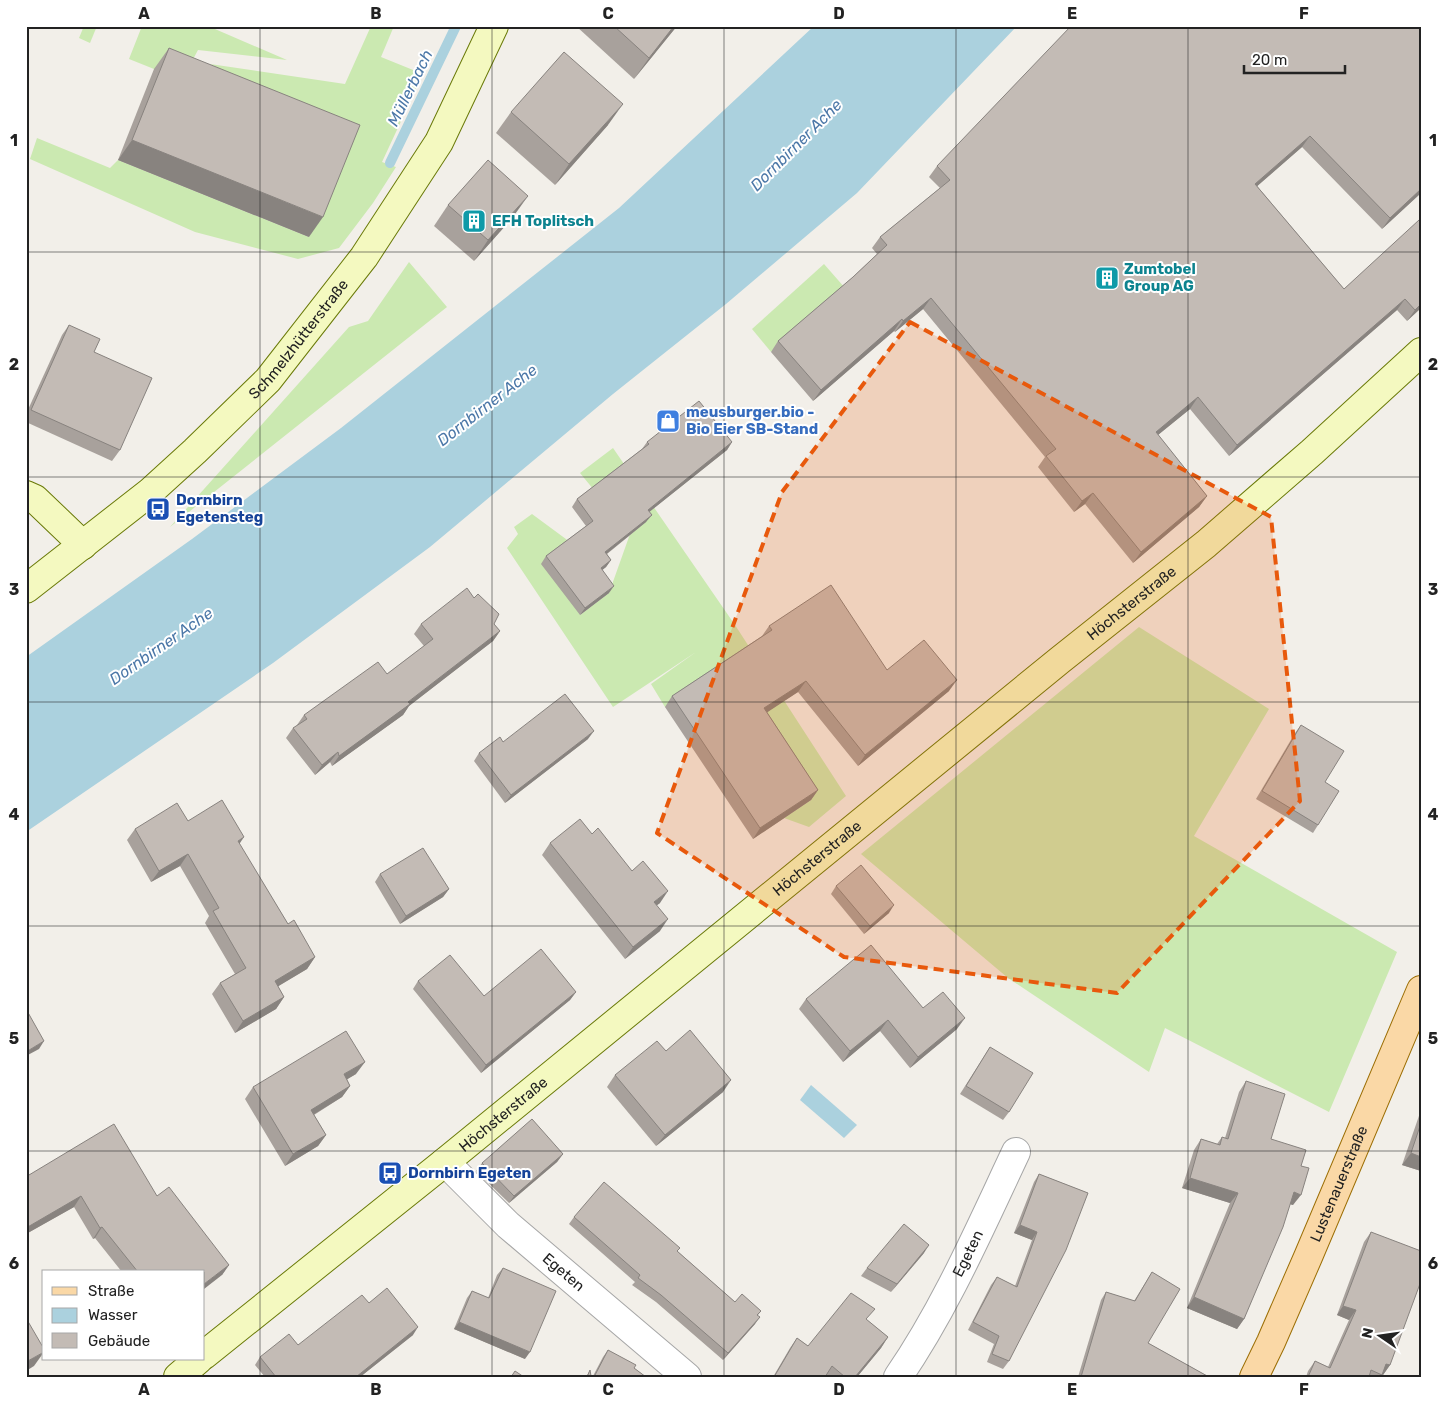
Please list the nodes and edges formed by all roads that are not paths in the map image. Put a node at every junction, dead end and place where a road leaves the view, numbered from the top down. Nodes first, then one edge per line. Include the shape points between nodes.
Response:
1 (494, 26) edge
2 (1421, 352) edge
3 (26, 495) edge
4 (83, 545) junction
5 (26, 589) edge
6 (1421, 990) edge
7 (1016, 1152) dead end
8 (445, 1162) junction
9 (205, 1354) edge
10 (198, 1360) edge
11 (178, 1377) edge
12 (687, 1377) edge
13 (898, 1377) edge
14 (1254, 1377) edge

1 - 4 main road, Schmelzhütterstraße via 439,142 364,257 274,373 196,451
2 - 8 main road, Höchsterstraße via 1206,544
3 - 4 main road via 35,499
4 - 5 main road, Schmelzhütterstraße
6 - 14 main road, Lustenauerstraße
7 - 13 street, Egeten via 940,1308
8 - 9 main road, Höchsterstraße
8 - 12 street, Egeten via 508,1225
10 - 11 main road

